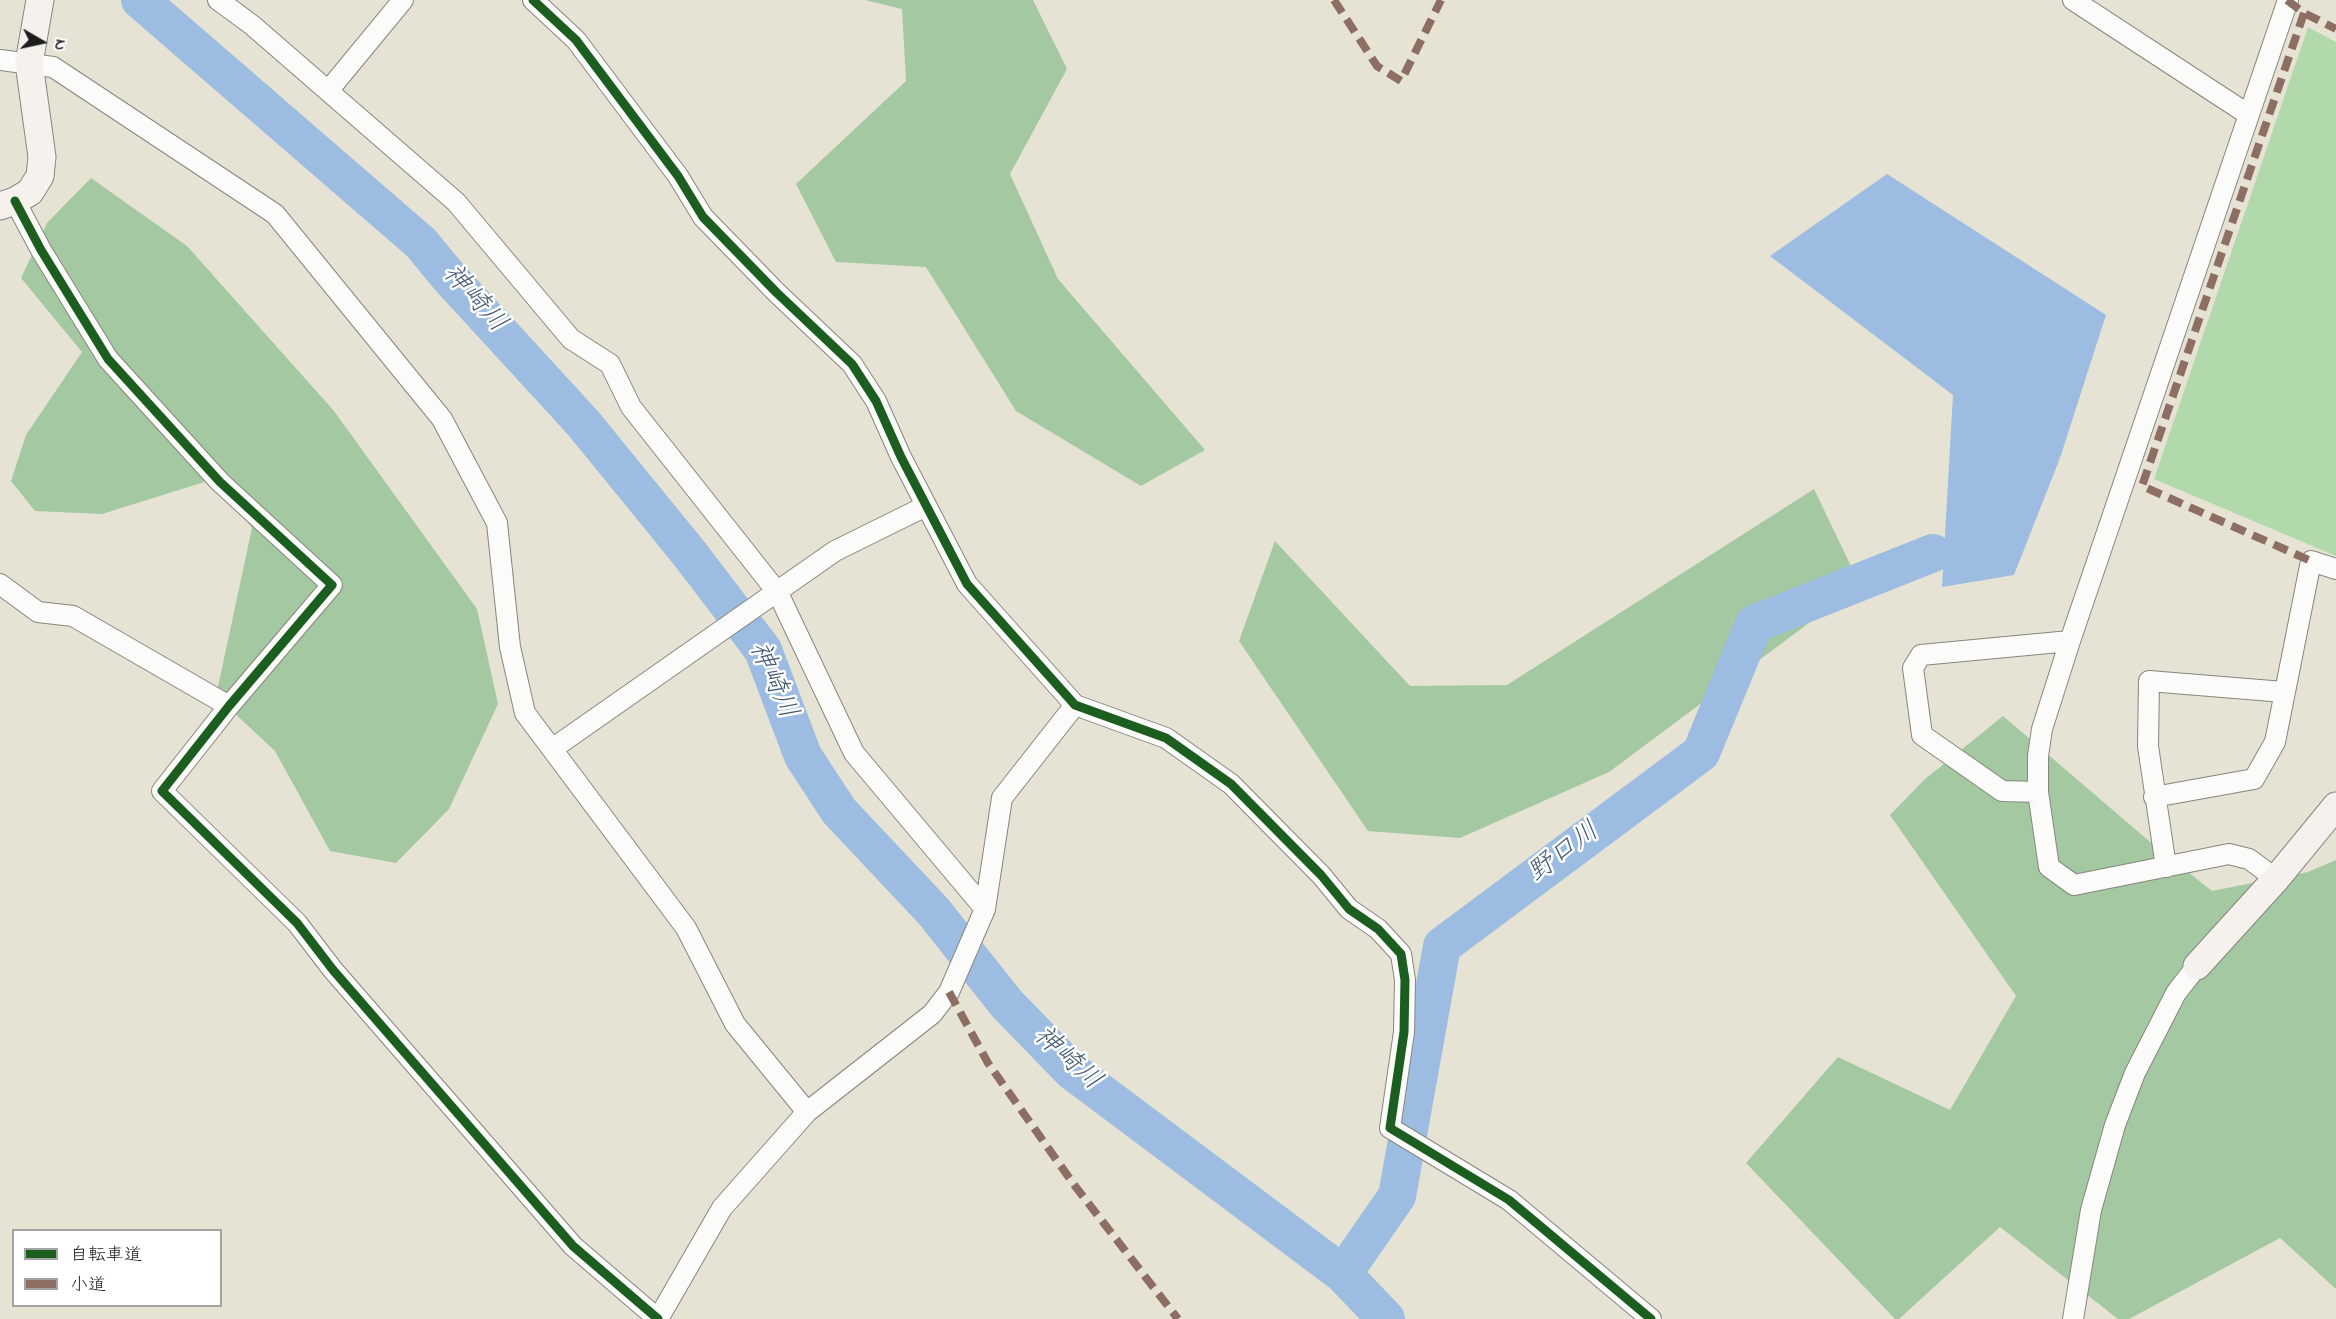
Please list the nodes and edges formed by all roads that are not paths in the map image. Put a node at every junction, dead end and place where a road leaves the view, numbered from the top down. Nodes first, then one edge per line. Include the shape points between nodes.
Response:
1 (40, 0) edge
2 (218, 0) edge
3 (403, 0) edge
4 (533, 0) edge
5 (2073, 0) edge
6 (2288, 0) edge
7 (2095, 6) edge
8 (0, 60) edge
9 (29, 63) junction
10 (328, 91) junction
11 (2249, 115) junction
12 (7, 204) edge
13 (926, 506) junction
14 (2336, 569) edge
15 (0, 584) edge
16 (778, 593) junction
17 (2070, 641) junction
18 (2284, 692) junction
19 (1075, 705) junction
20 (229, 706) junction
21 (552, 749) junction
22 (2038, 792) junction
23 (2154, 797) junction
24 (2336, 806) edge
25 (2166, 867) junction
26 (2276, 879) junction
27 (985, 909) junction
28 (2197, 966) joint
29 (807, 1112) junction
30 (1651, 1319) edge
31 (2073, 1319) edge

1 - 9 street
2 - 10 street
3 - 10 street
4 - 13 street via 576,40 678,176 703,217 852,364 876,401
5 - 7 street
6 - 11 street
7 - 11 street
8 - 9 street
9 - 12 street via 42,157 40,176 30,192
9 - 21 street via 60,71 276,214 442,419 497,523 510,647 525,713
10 - 16 street via 456,202 571,339 610,364 631,407
11 - 17 street
12 - 20 street via 108,359 220,482 332,585
13 - 16 street via 835,551
13 - 19 street via 967,584
14 - 18 street via 2311,561
15 - 20 street via 38,612 73,616
16 - 21 street
16 - 27 street via 854,753
17 - 22 street via 2042,729
17 - 22 street via 1921,655 1913,668 1922,735 2002,791
18 - 23 street via 2275,742 2254,779
18 - 23 street via 2149,681 2148,746
19 - 27 street via 1002,798
19 - 30 street via 1166,738 1231,784 1349,909 1392,943 1401,954 1404,971 1405,1021 1390,1128 1509,1200
20 - 29 street via 162,792 297,923 333,970 573,1246 658,1319 722,1208
21 - 29 street via 686,928 735,1024
22 - 25 street via 2049,867 2074,885
23 - 25 street
24 - 26 street
25 - 26 street via 2229,854 2249,859
26 - 28 street
27 - 29 street via 950,992 932,1014
28 - 31 street via 2176,993 2134,1073 2115,1125 2091,1210

